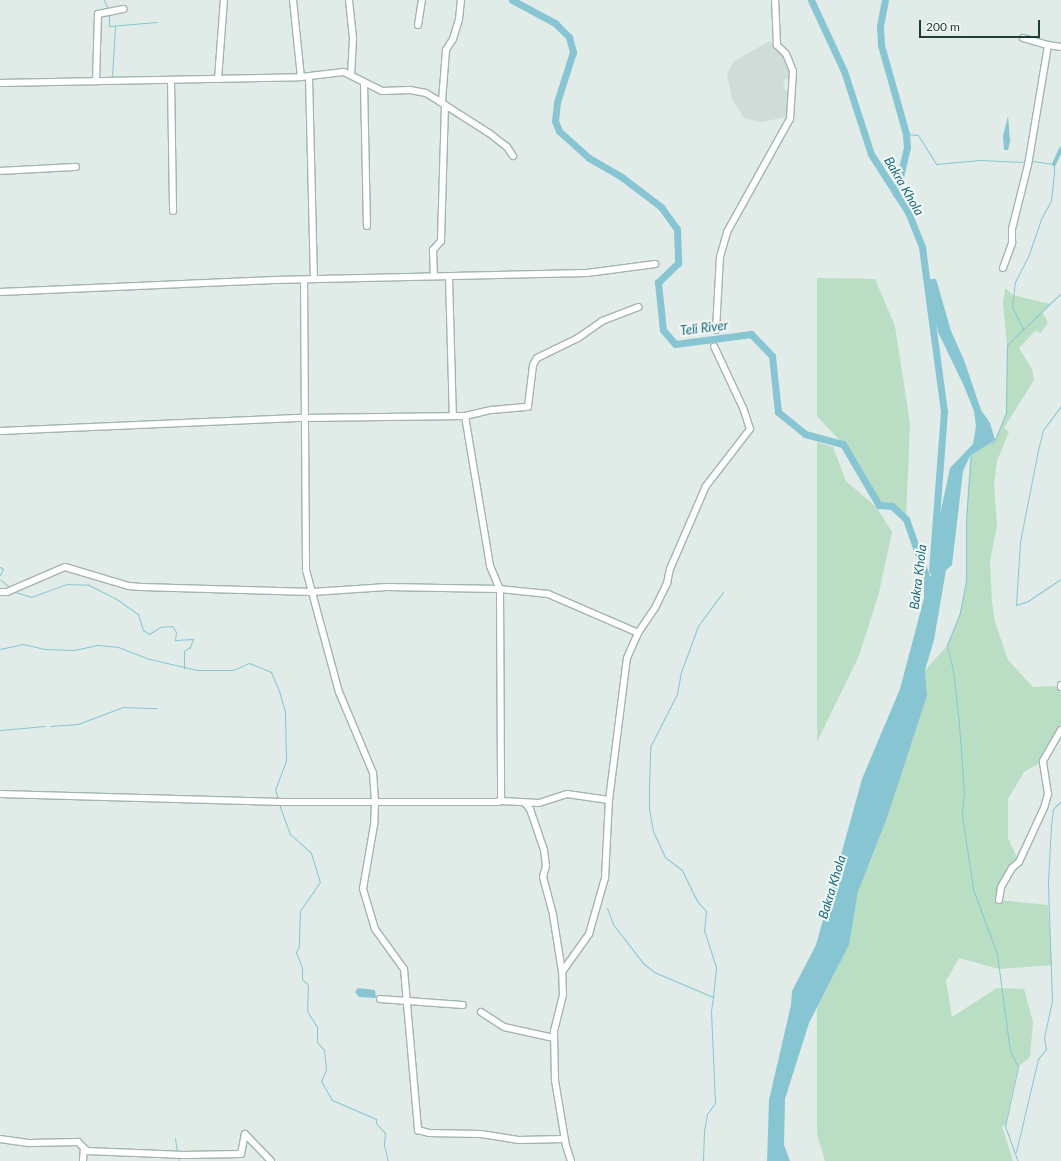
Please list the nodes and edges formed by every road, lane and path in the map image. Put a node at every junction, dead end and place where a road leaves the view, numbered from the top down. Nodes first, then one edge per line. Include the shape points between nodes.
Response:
1 (224, 0) edge
2 (293, 0) edge
3 (349, 0) edge
4 (422, 0) edge
5 (461, 0) edge
6 (775, 0) edge
7 (124, 9) dead end
8 (418, 25) dead end
9 (1023, 38) dead end
10 (1048, 46) junction
11 (1061, 47) edge
12 (351, 74) junction
13 (301, 77) junction
14 (309, 77) junction
15 (218, 79) junction
16 (171, 80) junction
17 (96, 81) junction
18 (0, 83) edge
19 (364, 83) junction
20 (444, 103) junction
21 (513, 156) dead end
22 (76, 167) dead end
23 (0, 171) edge
24 (173, 211) dead end
25 (367, 226) dead end
26 (655, 264) dead end
27 (1003, 268) dead end
28 (434, 276) junction
29 (449, 277) junction
30 (314, 279) junction
31 (304, 280) junction
32 (0, 292) edge
33 (638, 307) dead end
34 (716, 330) dead end
35 (714, 346) dead end
36 (453, 416) junction
37 (465, 416) junction
38 (303, 418) junction
39 (0, 431) edge
40 (500, 589) junction
41 (0, 592) edge
42 (312, 592) junction
43 (638, 633) junction
44 (1061, 730) edge
45 (0, 794) edge
46 (609, 800) junction
47 (501, 801) junction
48 (375, 802) junction
49 (525, 804) junction
50 (999, 900) dead end
51 (562, 972) junction
52 (380, 999) dead end
53 (406, 1001) junction
54 (462, 1005) dead end
55 (481, 1012) dead end
56 (554, 1038) junction
57 (564, 1139) junction
58 (0, 1140) edge
59 (84, 1148) junction
60 (241, 1154) junction
61 (83, 1161) edge
62 (241, 1161) edge
63 (271, 1161) edge
64 (571, 1161) edge

1 - 15 street
2 - 13 street
3 - 12 street via 353,38
4 - 8 street
5 - 20 street via 459,19 446,50
6 - 34 street via 777,45 786,54 793,71 790,119 727,232 720,257
7 - 17 street via 98,14
9 - 10 street
10 - 11 street
10 - 27 street via 1037,122 1012,229 1012,242
12 - 14 street via 324,73
12 - 19 street
13 - 14 street
13 - 15 street
14 - 30 street
15 - 16 street
16 - 17 street
16 - 24 street
17 - 18 street
19 - 20 street via 382,91 421,91
19 - 25 street
20 - 21 street via 507,147
20 - 28 street via 441,241 433,250
22 - 23 street
26 - 29 street via 587,273
28 - 29 street
28 - 30 street
29 - 36 street
30 - 31 street
31 - 32 street
31 - 38 street
33 - 37 street via 602,321 578,338 537,358 533,365 528,407 492,410
35 - 43 street via 750,429 706,486 670,569 665,588
36 - 37 street
36 - 38 street
37 - 40 street via 490,566
38 - 39 street
38 - 42 street via 306,570
40 - 42 street via 387,587
40 - 43 street via 548,594
40 - 47 street
41 - 42 street via 7,592 65,567 129,586
42 - 48 street via 339,692 373,773
43 - 46 street via 625,669
44 - 50 street via 1043,761 1048,794 1044,808 1019,862 1012,868 1001,887
45 - 48 street
46 - 49 street via 567,794 540,803
46 - 51 street via 606,872 594,920 589,934
47 - 48 street
47 - 49 street
48 - 53 street via 363,889 375,929 404,969
49 - 51 street via 530,808 544,850 546,866 543,878 553,916
51 - 56 street via 563,995
52 - 53 street
53 - 54 street
53 - 57 street via 418,1130 429,1133 481,1134 519,1140
55 - 56 street via 504,1027
56 - 57 street via 554,1073
57 - 64 street
58 - 59 street via 30,1143 78,1142
59 - 60 street via 87,1151 148,1155
59 - 61 street
60 - 62 street
60 - 63 street via 245,1134

